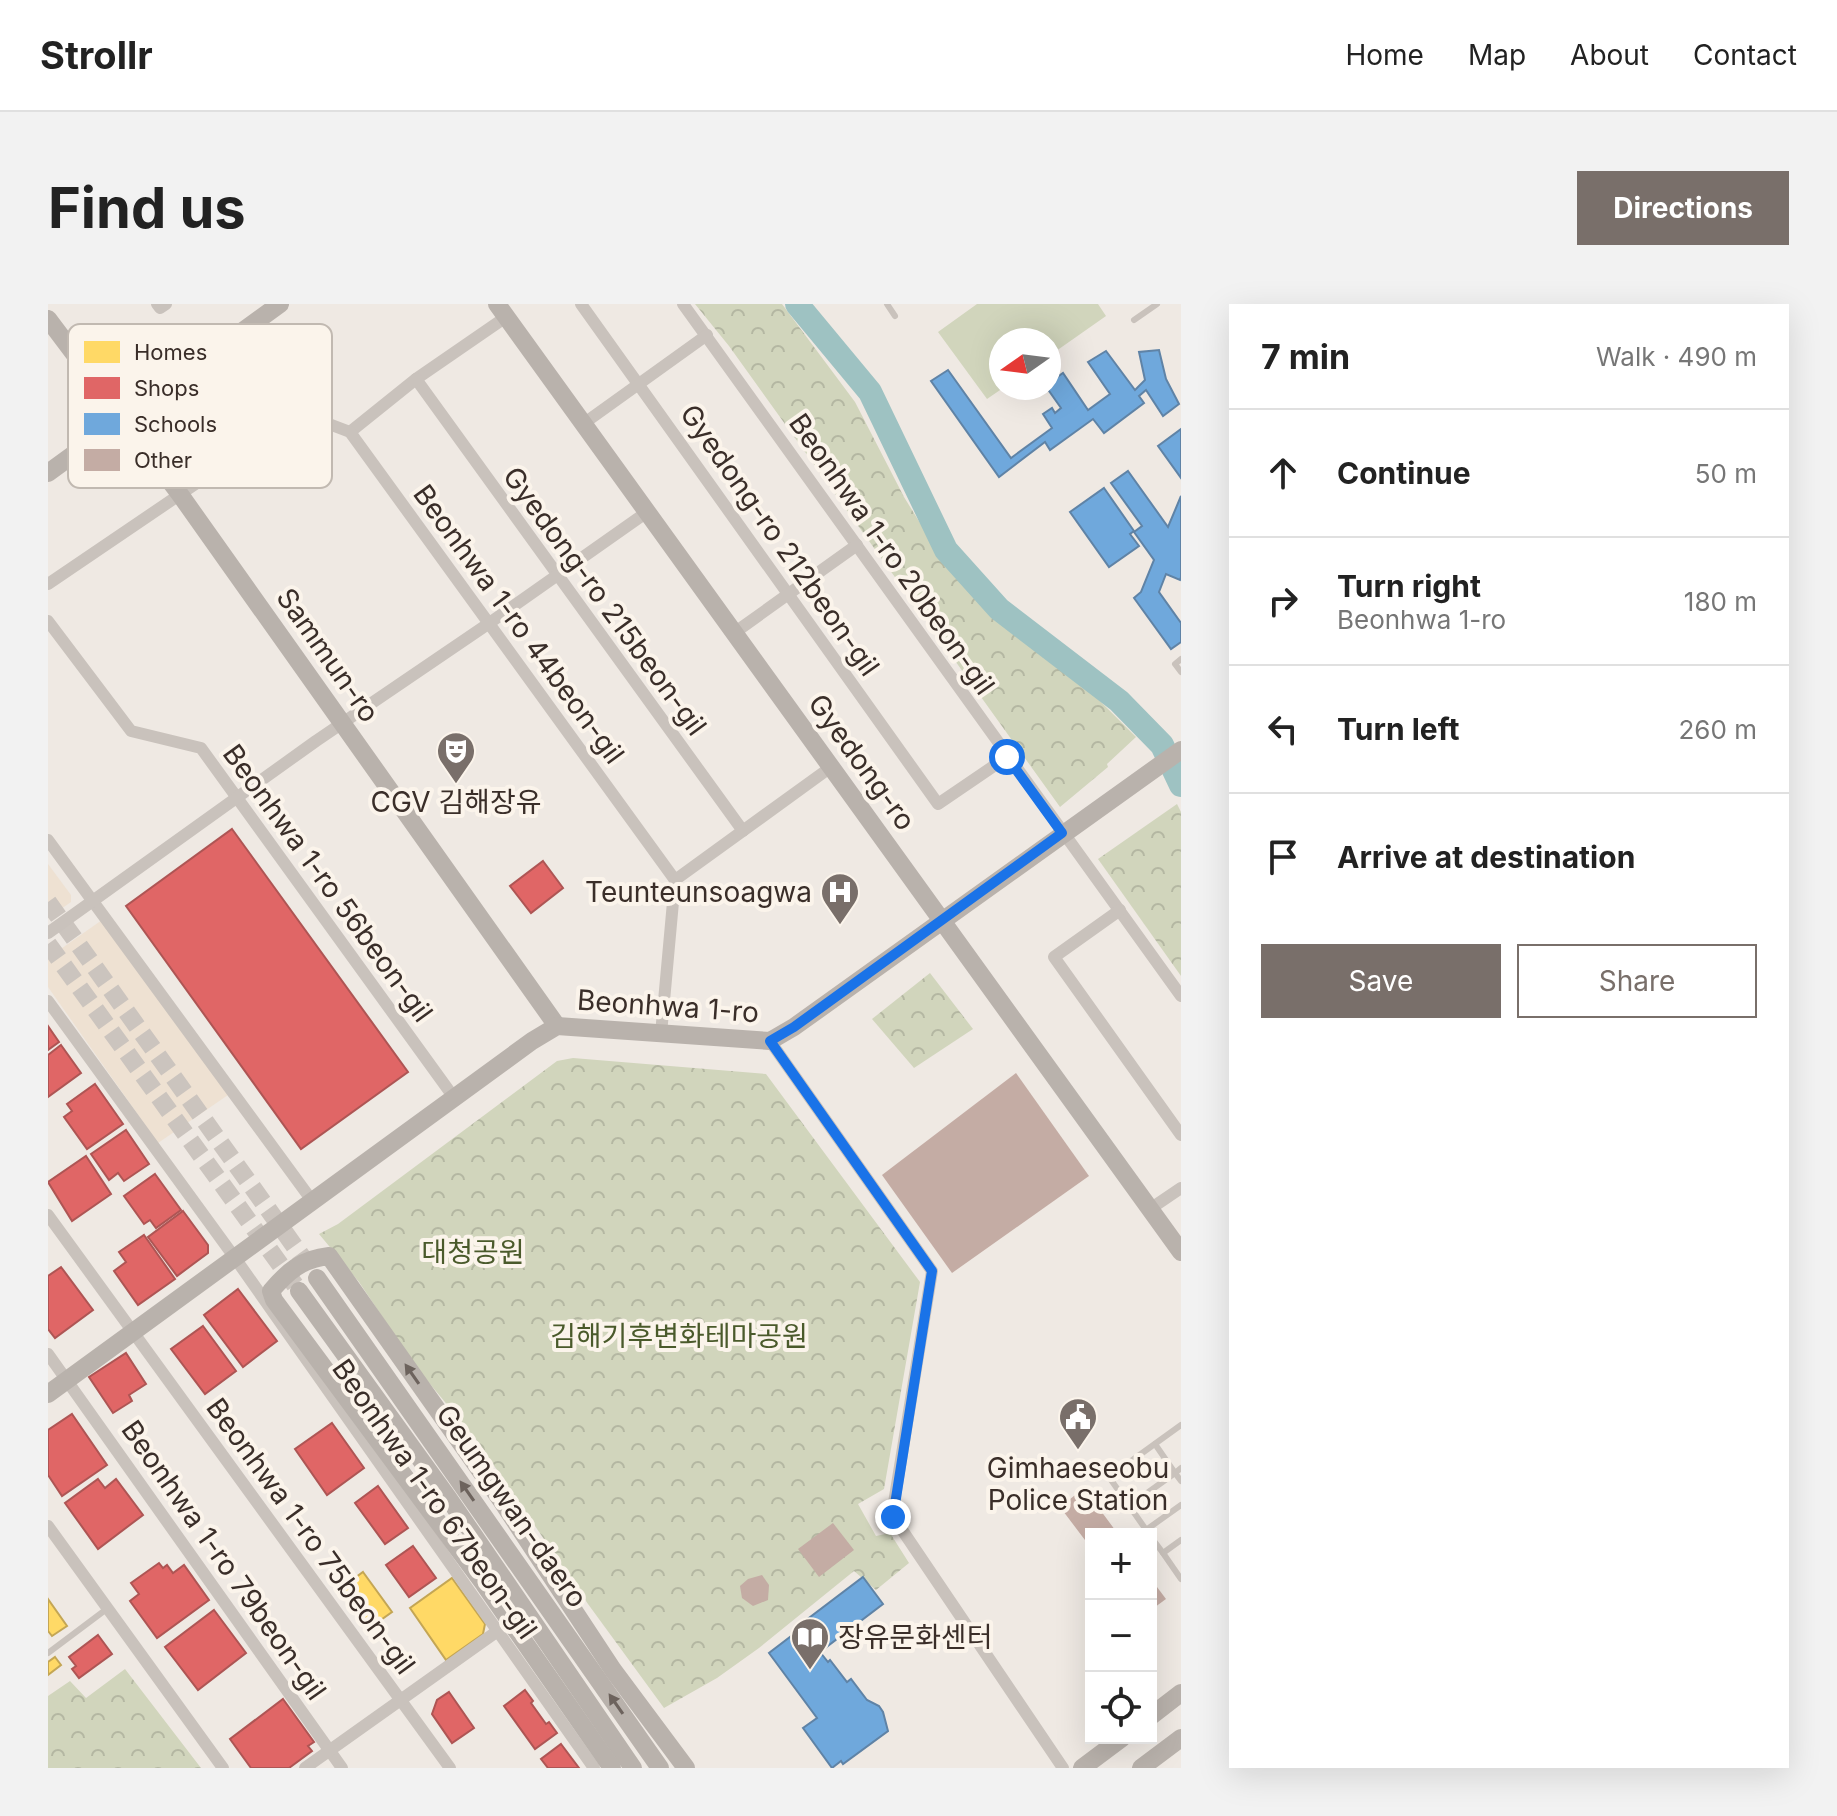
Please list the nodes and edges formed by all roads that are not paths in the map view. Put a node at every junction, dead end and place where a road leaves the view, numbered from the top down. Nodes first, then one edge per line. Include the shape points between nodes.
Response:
1 (157, 304) edge
2 (166, 304) edge
3 (280, 304) edge
4 (581, 304) edge
5 (683, 304) edge
6 (887, 304) edge
7 (1157, 304) edge
8 (502, 310) edge
9 (895, 316) dead end
10 (48, 319) edge
11 (1134, 320) dead end
12 (253, 324) edge
13 (707, 335) junction
14 (68, 346) edge
15 (416, 379) junction
16 (639, 384) junction
17 (583, 424) junction
18 (332, 425) edge
19 (350, 432) junction
20 (68, 458) edge
21 (48, 473) edge
22 (175, 488) edge
23 (187, 488) edge
24 (179, 493) junction
25 (647, 512) junction
26 (857, 545) junction
27 (556, 575) junction
28 (48, 584) edge
29 (789, 593) junction
30 (48, 621) edge
31 (488, 624) junction
32 (734, 633) junction
33 (1181, 659) edge
34 (1181, 672) edge
35 (342, 724) junction
36 (1181, 750) edge
37 (1007, 757) junction
38 (831, 767) junction
39 (236, 797) junction
40 (743, 831) junction
41 (1062, 833) junction
42 (48, 840) edge
43 (675, 880) junction
44 (93, 901) junction
45 (1120, 910) junction
46 (942, 921) junction
47 (48, 933) edge
48 (1181, 996) edge
49 (48, 1001) edge
50 (557, 1026) junction
51 (661, 1034) junction
52 (770, 1041) junction
53 (455, 1099) junction
54 (1181, 1135) edge
55 (1181, 1188) edge
56 (313, 1202) junction
57 (1150, 1209) junction
58 (48, 1215) edge
59 (1181, 1252) edge
60 (235, 1258) junction
61 (317, 1278) tunnel mouth
62 (299, 1291) tunnel mouth
63 (133, 1333) junction
64 (48, 1354) edge
65 (67, 1380) junction
66 (48, 1394) edge
67 (1181, 1425) edge
68 (1155, 1444) junction
69 (1178, 1471) edge
70 (1181, 1481) edge
71 (1181, 1505) edge
72 (1129, 1506) junction
73 (48, 1526) edge
74 (1145, 1528) edge
75 (1156, 1528) edge
76 (1181, 1540) edge
77 (1157, 1545) edge
78 (1163, 1553) junction
79 (1181, 1579) edge
80 (543, 1600) junction
81 (108, 1608) junction
82 (535, 1625) junction
83 (499, 1630) junction
84 (48, 1653) edge
85 (613, 1670) junction
86 (1181, 1693) edge
87 (401, 1699) junction
88 (1157, 1711) edge
89 (1181, 1738) edge
90 (1114, 1744) edge
91 (329, 1751) junction
92 (223, 1768) edge
93 (305, 1768) edge
94 (342, 1768) edge
95 (450, 1768) edge
96 (594, 1768) edge
97 (612, 1768) edge
98 (633, 1768) edge
99 (660, 1768) edge
100 (686, 1768) edge
101 (1063, 1768) edge
102 (1082, 1768) edge
103 (1141, 1768) edge

1 - 2 street
3 - 12 street
4 - 16 street, Gyedong-ro 212beon-gil
5 - 13 street, Beonhwa 1-ro 20beon-gil
6 - 9 lane
7 - 11 lane
8 - 15 street
8 - 17 street, Gyedong-ro
10 - 14 street, Sammun-ro
13 - 16 street
13 - 26 street, Beonhwa 1-ro 20beon-gil
15 - 19 street
15 - 27 street, Gyedong-ro 215beon-gil
16 - 17 street
16 - 29 street, Gyedong-ro 212beon-gil
17 - 25 street, Gyedong-ro
18 - 19 street
19 - 31 street, Beonhwa 1-ro 44beon-gil
20 - 21 street
22 - 24 street, Sammun-ro
23 - 24 street
24 - 28 street
24 - 35 street, Sammun-ro
25 - 27 street
25 - 32 street, Gyedong-ro
26 - 29 street
26 - 37 street, Beonhwa 1-ro 20beon-gil
27 - 31 street
27 - 40 street, Gyedong-ro 215beon-gil
29 - 32 street
29 - 37 street, Gyedong-ro 212beon-gil via 938,804
30 - 39 street, Beonhwa 1-ro 56beon-gil via 131,731 201,748
31 - 35 street
31 - 43 street, Beonhwa 1-ro 44beon-gil
32 - 38 street, Gyedong-ro
33 - 34 lane via 1175,664
35 - 39 street
35 - 50 street, Sammun-ro
36 - 41 street, Beonhwa 1-ro
37 - 41 street, Beonhwa 1-ro 20beon-gil
38 - 40 street
38 - 46 street, Gyedong-ro
39 - 44 street
39 - 53 street, Beonhwa 1-ro 56beon-gil
40 - 43 street
41 - 45 street, Beonhwa 1-ro 20beon-gil
41 - 46 street, Beonhwa 1-ro
42 - 44 street
43 - 51 street
44 - 47 street
44 - 56 street
45 - 48 street, Beonhwa 1-ro 20beon-gil
45 - 54 street via 1054,957
46 - 52 street, Beonhwa 1-ro
46 - 57 street, Gyedong-ro
49 - 60 street, Beonhwa 1-ro 67beon-gil
50 - 51 street, Beonhwa 1-ro
50 - 53 street, Beonhwa 1-ro
51 - 52 street, Beonhwa 1-ro
52 - 101 street via 932,1271 892,1515
53 - 56 street, Beonhwa 1-ro
55 - 57 street
56 - 60 street, Beonhwa 1-ro
57 - 59 street, Gyedong-ro
58 - 63 street, Beonhwa 1-ro 75beon-gil
60 - 63 street, Beonhwa 1-ro
60 - 83 street, Beonhwa 1-ro 67beon-gil
80 -> 61 street, Geumgwan-daero
62 - 82 street, Geumgwan-daero
63 - 65 street, Beonhwa 1-ro
63 - 87 street, Beonhwa 1-ro 75beon-gil
64 - 65 street, Beonhwa 1-ro 79beon-gil
65 - 66 street, Beonhwa 1-ro
65 - 91 street, Beonhwa 1-ro 79beon-gil
67 - 68 lane
68 - 69 lane
68 - 72 lane via 1109,1477
69 - 70 lane
69 - 72 lane
71 - 75 lane
72 - 74 lane
73 - 81 street
76 - 78 lane
77 - 78 lane
78 - 79 lane
80 - 85 street
99 -> 80 street, Geumgwan-daero
81 - 84 lane
81 - 92 street
82 - 97 street
82 - 98 street, Geumgwan-daero
83 - 87 street
83 - 96 street, Beonhwa 1-ro 67beon-gil
85 -> 97 street via 329,1256 296,1264 271,1291 274,1300
85 - 100 street
86 - 88 street
87 - 91 street
87 - 95 street, Beonhwa 1-ro 75beon-gil
89 - 103 street
90 - 102 street
91 - 93 street
91 - 94 street, Beonhwa 1-ro 79beon-gil

